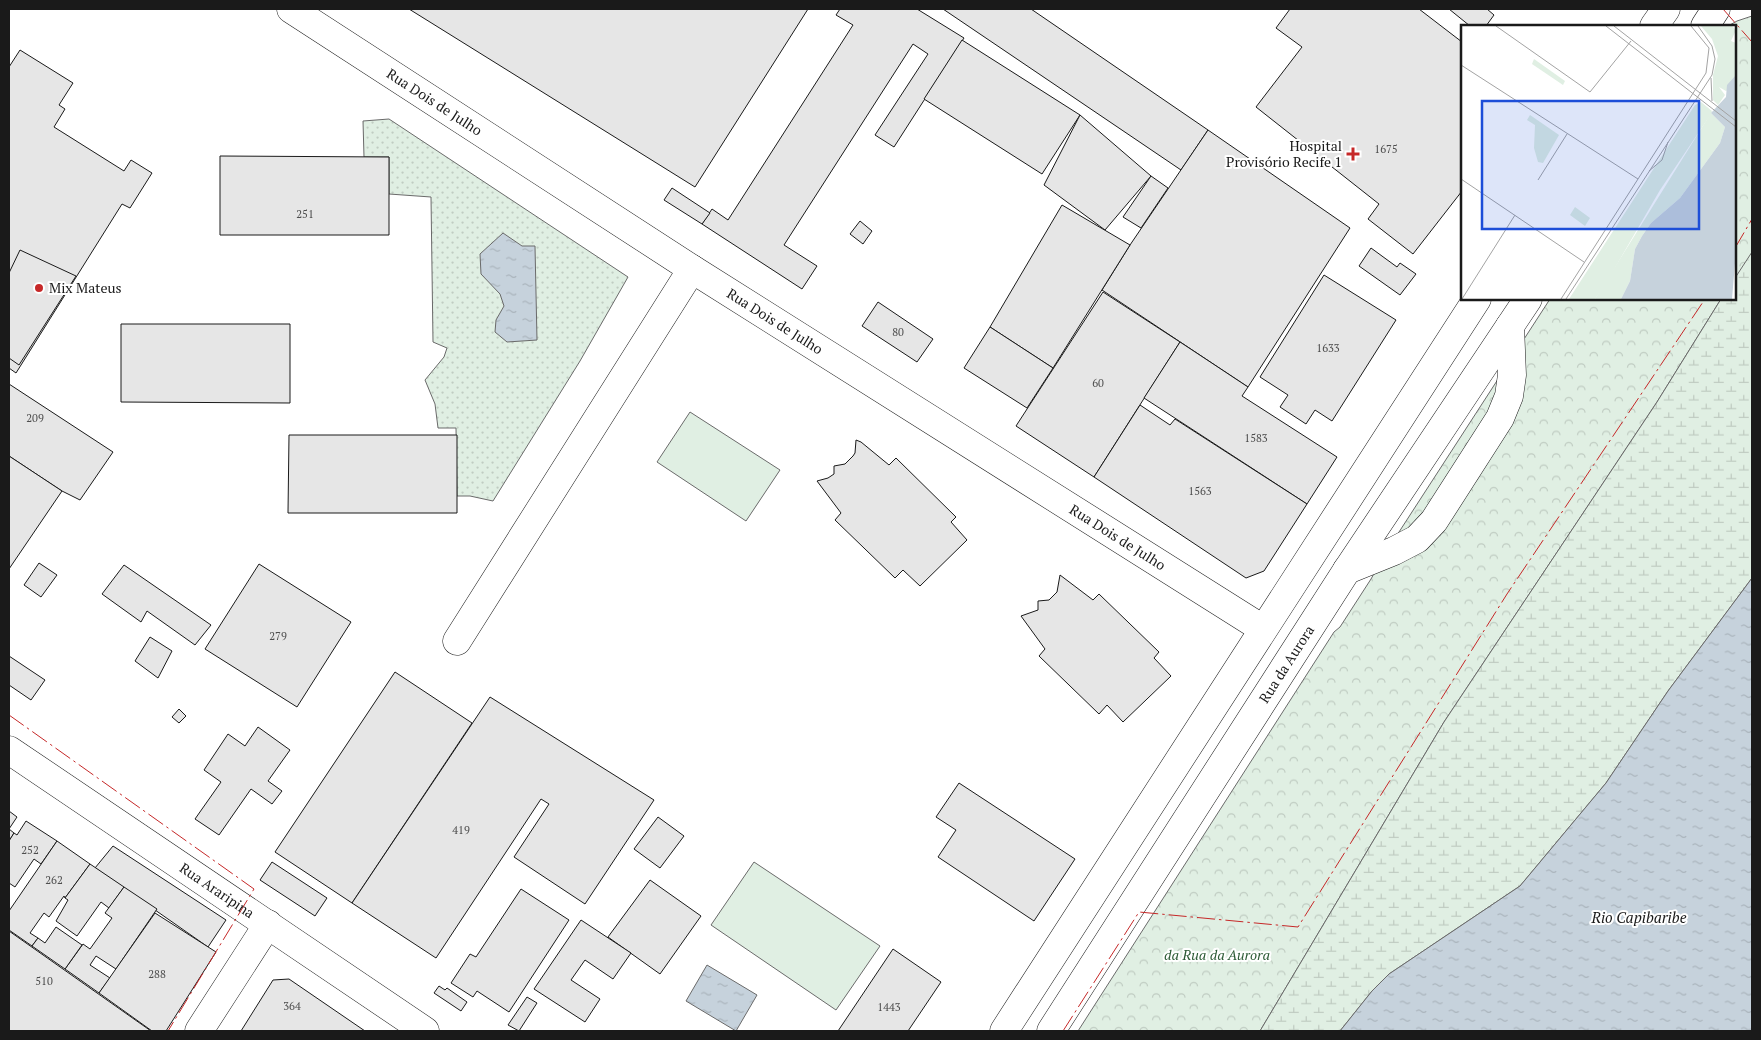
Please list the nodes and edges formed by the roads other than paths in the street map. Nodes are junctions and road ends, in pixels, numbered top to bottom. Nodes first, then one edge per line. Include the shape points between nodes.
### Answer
1 (291, 9) edge
2 (1666, 9) edge
3 (1716, 9) edge
4 (1655, 25) edge
5 (1706, 25) edge
6 (692, 269) junction
7 (1476, 300) edge
8 (1527, 300) edge
9 (1510, 326) junction
10 (1347, 570) junction
11 (1263, 629) junction
12 (457, 641) dead end
13 (9, 750) edge
14 (268, 924) junction
15 (199, 1031) edge
16 (425, 1031) edge
17 (1004, 1031) edge
18 (1051, 1031) edge

1 - 6 street, Rua Dois de Julho
2 - 4 street
3 - 5 street
6 - 11 street, Rua Dois de Julho
6 - 12 street
7 - 11 street
8 - 9 street, Rua da Aurora
9 - 10 street, Rua da Aurora
9 - 10 street via 1512,375 1509,396 1500,418 1439,513 1417,539
10 - 18 street, Rua da Aurora
11 - 17 street
13 - 14 street, Rua Araripina
14 - 15 street
14 - 16 street, Rua Araripina

